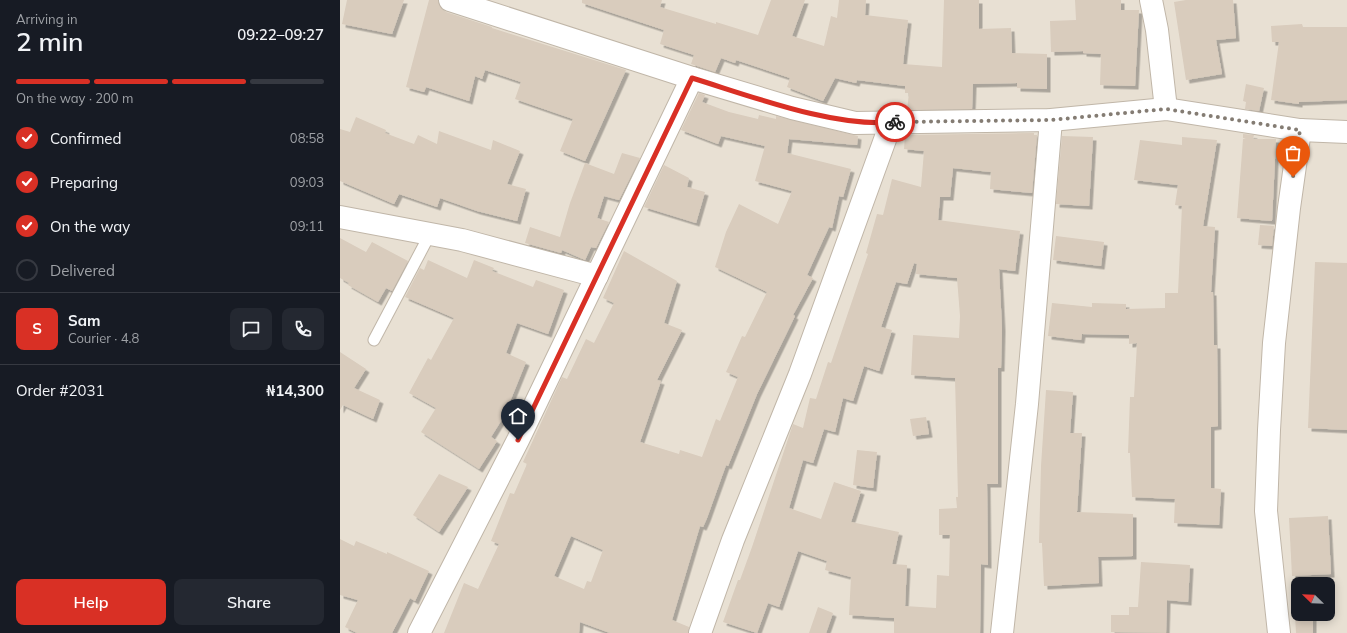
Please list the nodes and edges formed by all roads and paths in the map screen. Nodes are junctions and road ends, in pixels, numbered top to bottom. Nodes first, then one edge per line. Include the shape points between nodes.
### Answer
1 (450, 0) edge
2 (1151, 0) edge
3 (692, 78) junction
4 (1166, 109) junction
5 (1051, 120) junction
6 (891, 123) junction
7 (1300, 130) junction
8 (1347, 132) edge
9 (340, 217) edge
10 (430, 234) junction
11 (597, 276) junction
12 (374, 340) dead end
13 (419, 633) edge
14 (700, 633) edge
15 (1002, 633) edge
16 (1279, 633) edge

1 - 3 street
2 - 4 street
3 - 6 street via 792,108 855,122
3 - 11 street
4 - 5 street
4 - 7 street
5 - 6 street
5 - 15 street via 1027,404
6 - 14 street via 800,374 733,540
7 - 8 street
7 - 16 street via 1274,343 1269,430 1266,511
9 - 10 street
10 - 11 street
10 - 12 lane
11 - 13 street via 518,440

